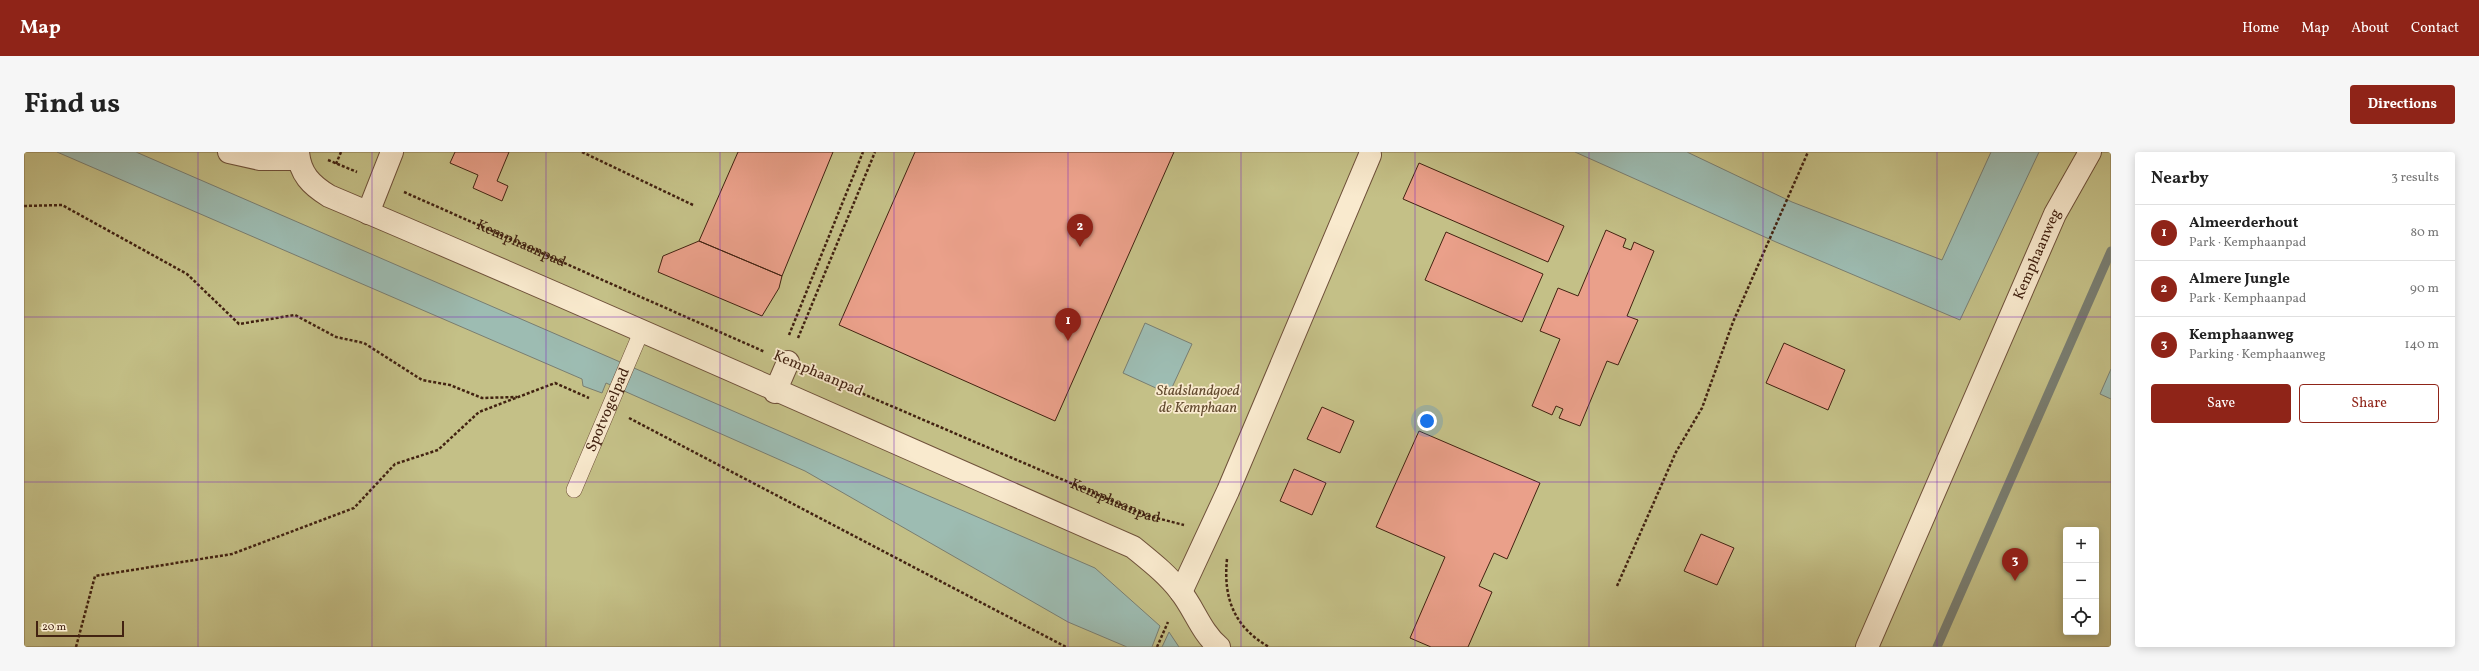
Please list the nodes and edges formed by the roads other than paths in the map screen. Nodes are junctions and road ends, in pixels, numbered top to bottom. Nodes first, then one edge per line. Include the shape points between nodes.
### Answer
1 (229, 152) edge
2 (392, 152) edge
3 (2090, 152) edge
4 (1370, 155) dead end
5 (298, 156) edge
6 (368, 213) junction
7 (642, 330) junction
8 (784, 360) road end
9 (775, 392) junction
10 (574, 490) dead end
11 (1181, 592) junction
12 (1219, 647) edge
13 (1867, 647) edge

1 - 5 street via 260,159
2 - 6 street
3 - 13 street, Kemphaanweg via 2055,214
4 - 11 street via 1210,534
5 - 6 street, Kemphaanpad via 304,176 313,187
6 - 7 street, Kemphaanpad
7 - 9 street, Kemphaanpad
7 - 10 lane, Spotvogelpad
8 - 9 street
9 - 11 street, Kemphaanpad via 1133,547 1159,568
11 - 12 street, Kemphaanpad via 1198,621

